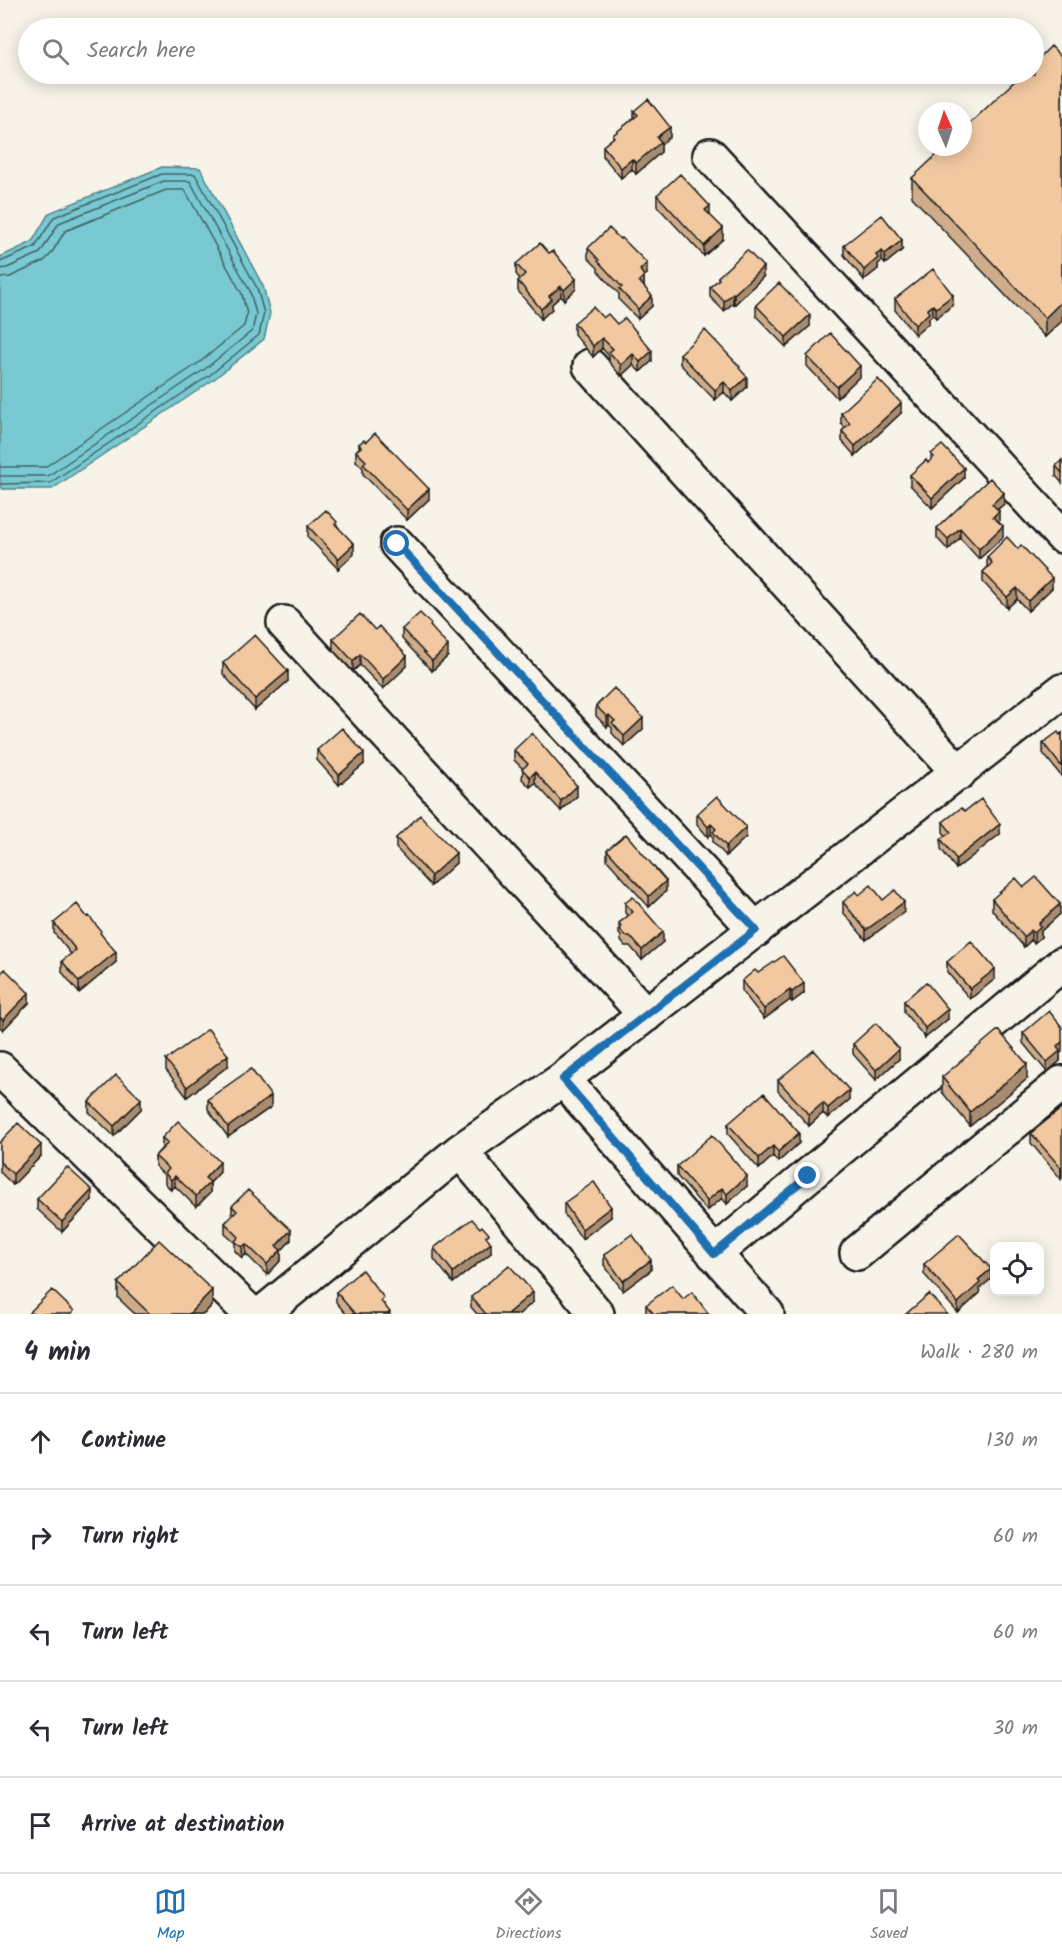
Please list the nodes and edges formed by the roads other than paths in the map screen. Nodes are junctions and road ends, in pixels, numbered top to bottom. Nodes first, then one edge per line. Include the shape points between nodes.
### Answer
1 (710, 155) dead end
2 (590, 366) dead end
3 (1062, 536) edge
4 (397, 544) dead end
5 (284, 623) dead end
6 (1062, 691) edge
7 (959, 773) junction
8 (756, 930) junction
9 (1062, 964) edge
10 (646, 1015) junction
11 (0, 1069) edge
12 (563, 1079) junction
13 (1062, 1083) edge
14 (460, 1151) junction
15 (857, 1253) dead end
16 (714, 1254) junction
17 (269, 1311) edge
18 (597, 1314) edge
19 (767, 1314) edge

1 - 3 street
2 - 7 street
4 - 8 street
5 - 10 street
6 - 7 street
7 - 8 street
8 - 10 street
9 - 16 street
10 - 12 street
11 - 17 street
12 - 14 street
12 - 16 street
13 - 15 street
14 - 17 street
14 - 18 street
16 - 19 street

